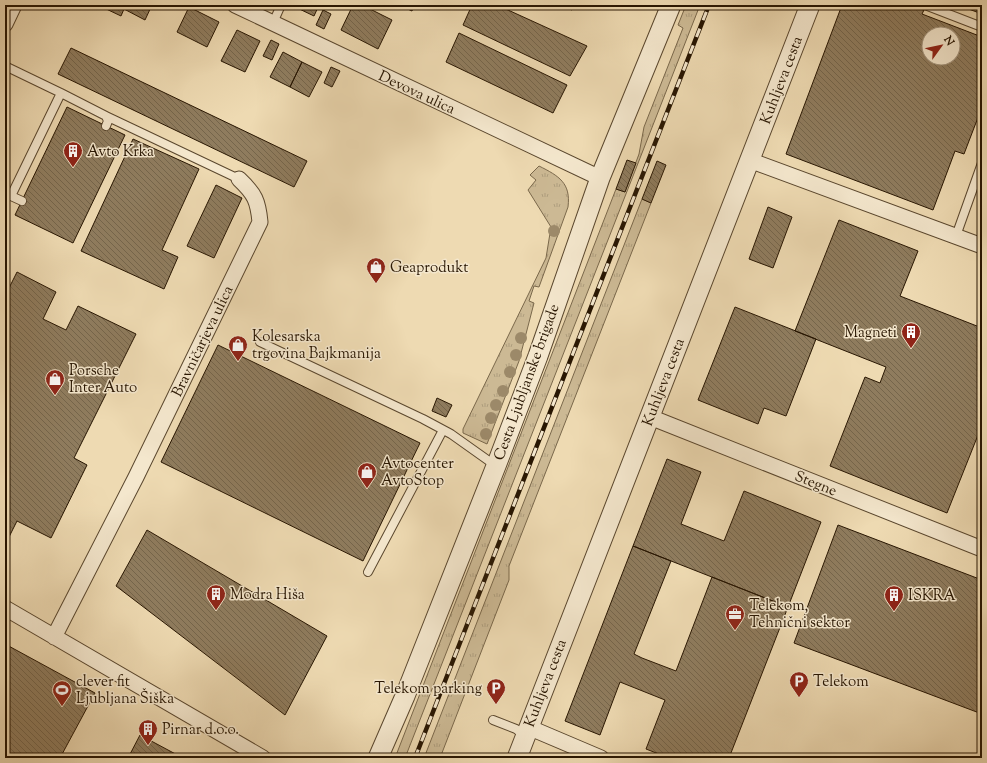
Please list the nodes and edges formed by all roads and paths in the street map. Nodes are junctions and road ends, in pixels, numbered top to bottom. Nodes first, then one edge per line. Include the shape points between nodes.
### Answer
1 (14, 5) edge
2 (235, 5) edge
3 (281, 5) edge
4 (671, 5) edge
5 (810, 5) edge
6 (925, 5) edge
7 (273, 23) junction
8 (5, 24) edge
9 (982, 27) edge
10 (5, 66) edge
11 (61, 93) junction
12 (106, 116) junction
13 (106, 126) dead end
14 (749, 160) junction
15 (982, 163) edge
16 (600, 178) junction
17 (240, 179) joint
18 (8, 195) edge
19 (22, 201) dead end
20 (956, 236) junction
21 (982, 246) edge
22 (260, 342) dead end
23 (650, 417) junction
24 (443, 430) junction
25 (496, 466) junction
26 (982, 549) edge
27 (368, 572) dead end
28 (5, 608) edge
29 (54, 637) junction
30 (493, 720) dead end
31 (527, 731) junction
32 (263, 758) edge
33 (378, 758) edge
34 (517, 758) edge
35 (601, 758) edge

1 - 8 street
2 - 7 street, Devova ulica
3 - 7 lane
4 - 16 street, Cesta Ljubljanske brigade
5 - 14 street, Kuhljeva cesta
6 - 9 lane
7 - 16 street, Devova ulica
10 - 11 lane, Bravničarjeva ulica
11 - 12 lane, Bravničarjeva ulica
11 - 18 lane
12 - 13 lane
12 - 17 lane, Bravničarjeva ulica
14 - 20 street
14 - 23 street, Kuhljeva cesta
15 - 20 lane
16 - 25 street, Cesta Ljubljanske brigade via 538,356
17 - 29 street, Bravničarjeva ulica via 259,203 260,222 136,477
18 - 19 lane
20 - 21 street
22 - 24 lane
23 - 26 street, Stegne
23 - 31 street, Kuhljeva cesta
24 - 25 lane
24 - 27 lane
25 - 33 street, Cesta Ljubljanske brigade
28 - 29 street
29 - 32 street
30 - 31 lane
31 - 34 street, Kuhljeva cesta
31 - 35 street

